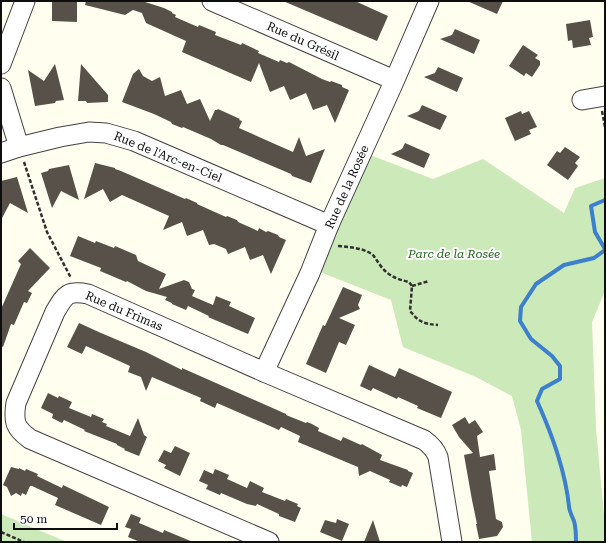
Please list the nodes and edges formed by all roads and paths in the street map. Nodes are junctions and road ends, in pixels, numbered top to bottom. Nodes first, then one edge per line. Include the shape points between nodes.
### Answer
1 (25, 1) edge
2 (212, 1) edge
3 (429, 1) edge
4 (1, 64) edge
5 (394, 80) junction
6 (1, 88) edge
7 (605, 96) edge
8 (582, 100) dead end
9 (19, 147) junction
10 (1, 153) edge
11 (330, 225) junction
12 (322, 243) junction
13 (429, 281) dead end
14 (412, 286) junction
15 (78, 292) junction
16 (438, 325) dead end
17 (264, 372) junction
18 (1, 532) edge
19 (24, 542) edge
20 (270, 542) edge
21 (452, 542) edge

1 - 4 street
2 - 5 street, Rue du Grésil
3 - 5 street, Rue de la Rosée
5 - 11 street, Rue de la Rosée
6 - 9 street
7 - 8 street
9 - 10 street, Rue de l'Arc-en-Ciel
9 - 11 street, Rue de l'Arc-en-Ciel via 89,132 118,135
9 - 15 path via 47,232
11 - 12 street, Rue de la Rosée
12 - 14 path via 360,249 373,255 389,275 409,282
12 - 17 street, Rue de la Rosée
13 - 14 path
14 - 16 path via 410,311 425,324
15 - 17 street, Rue du Frimas via 88,294
15 - 20 street, Rue du Frimas via 69,294 62,300 55,312 19,396 15,423 20,432 30,439
17 - 21 street, Rue du Frimas via 431,444 438,457
18 - 19 path

